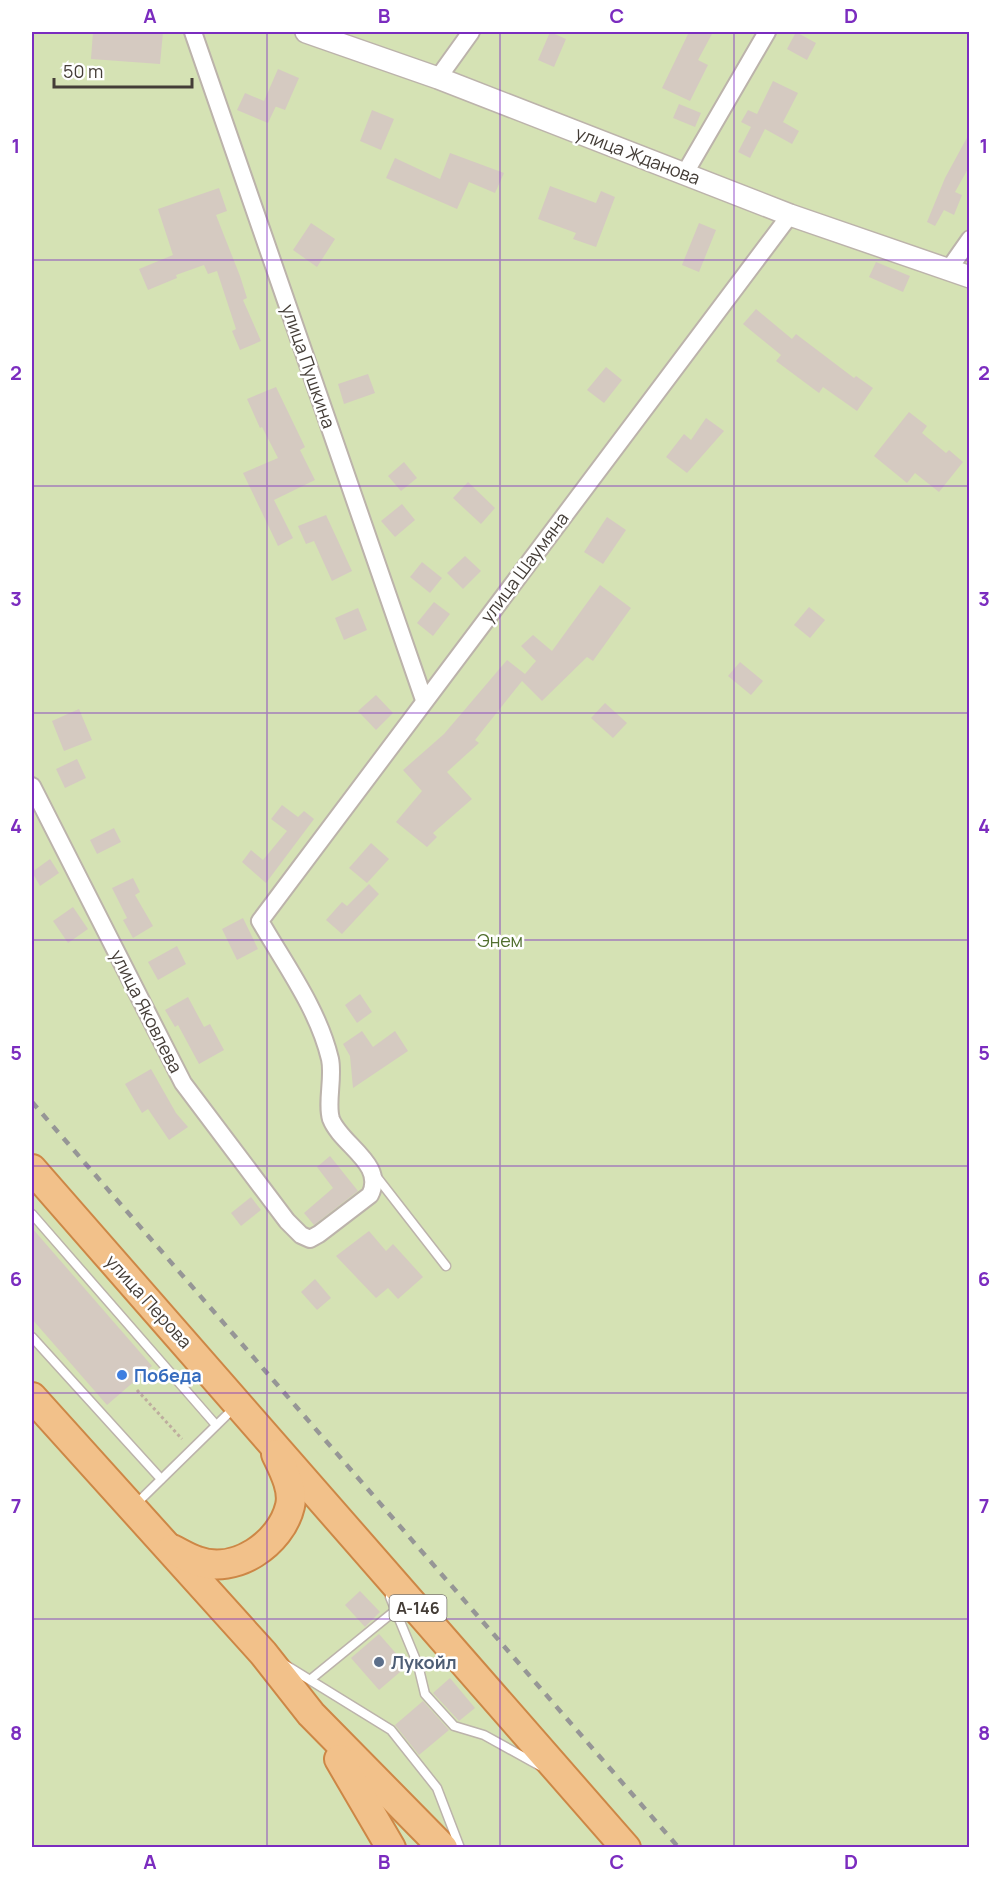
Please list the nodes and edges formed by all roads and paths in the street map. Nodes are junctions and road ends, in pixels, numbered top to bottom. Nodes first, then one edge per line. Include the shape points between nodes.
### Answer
1 (193, 32) edge
2 (306, 32) edge
3 (471, 32) edge
4 (767, 32) edge
5 (438, 78) junction
6 (685, 173) junction
7 (790, 215) junction
8 (969, 239) edge
9 (949, 269) junction
10 (969, 277) edge
11 (424, 700) junction
12 (32, 786) edge
13 (32, 1169) edge
14 (374, 1174) junction
15 (32, 1214) edge
16 (446, 1266) dead end
17 (32, 1337) edge
18 (137, 1390) dead end
19 (32, 1396) edge
20 (239, 1403) junction
21 (216, 1425) junction
22 (266, 1433) junction
23 (191, 1449) junction
24 (161, 1479) junction
25 (131, 1508) junction
26 (355, 1535) junction
27 (162, 1544) junction
28 (397, 1609) junction
29 (263, 1653) junction
30 (311, 1678) junction
31 (311, 1714) junction
32 (569, 1783) junction
33 (391, 1848) edge
34 (443, 1848) edge
35 (460, 1848) edge
36 (626, 1848) edge

1 - 11 street, улица Пушкина
2 - 5 street, улица Жданова
3 - 5 street
4 - 6 street
5 - 6 street, улица Жданова
6 - 7 street, улица Жданова
7 - 9 street, улица Жданова
7 - 11 street, улица Шаумяна
8 - 9 street
9 - 10 street, улица Жданова
11 - 14 street, улица Шаумяна via 260,921 317,1017 330,1062 331,1119
12 - 14 street, улица Яковлева via 183,1083 287,1221 310,1239 370,1195
13 - 20 highway, улица Перова / А-146
14 - 16 lane
15 - 21 lane
17 - 24 lane
18 - 23 path
19 - 25 highway, А-146
20 - 21 lane
20 - 22 highway, улица Перова / А-146
21 - 23 lane
22 - 26 highway, А-146
22 - 27 highway, А-146 via 288,1480 290,1506 276,1535 254,1555 231,1563 199,1562
23 - 24 lane
24 - 25 lane
25 - 27 highway, А-146
26 - 28 lane
26 - 32 highway, А-146
27 - 29 highway, А-146
28 - 30 lane
28 - 32 lane via 425,1694 454,1726 484,1735
29 - 30 lane
29 - 31 highway, А-146
30 - 35 lane via 391,1730 437,1788
31 - 33 highway, А-146
31 - 34 highway
32 - 36 highway, А-146

